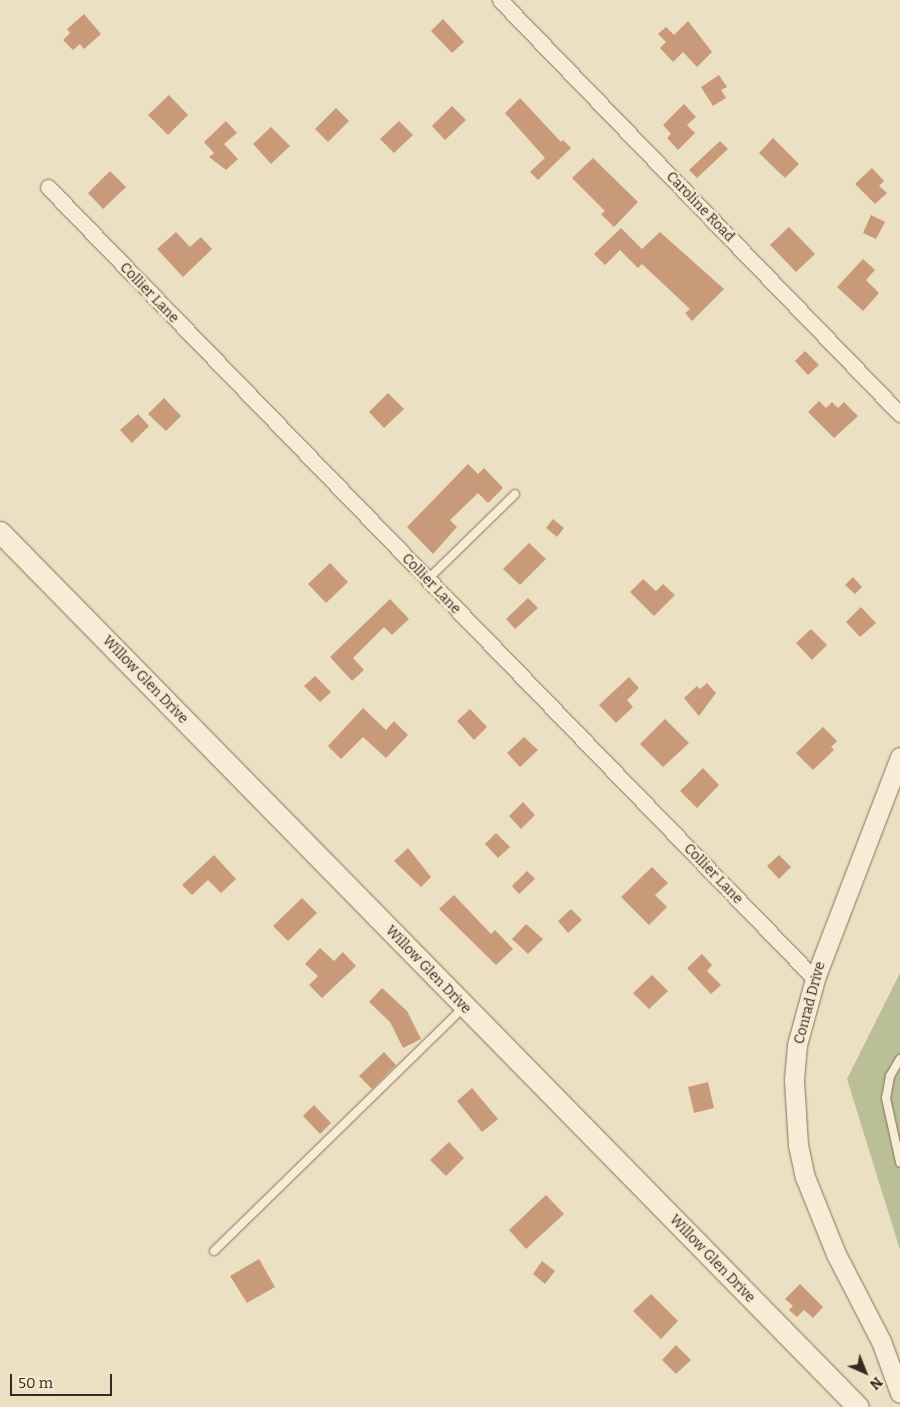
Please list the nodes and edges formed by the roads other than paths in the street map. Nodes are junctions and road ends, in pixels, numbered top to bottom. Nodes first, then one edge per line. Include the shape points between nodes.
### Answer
1 (500, 0) edge
2 (48, 187) dead end
3 (900, 414) edge
4 (515, 494) dead end
5 (0, 532) edge
6 (426, 580) junction
7 (900, 756) edge
8 (815, 978) junction
9 (464, 1007) junction
10 (900, 1059) edge
11 (900, 1162) edge
12 (214, 1251) dead end
13 (900, 1393) edge
14 (858, 1407) edge

1 - 3 street, Caroline Road
2 - 6 street, Collier Lane
4 - 6 lane
5 - 9 main road, Willow Glen Drive
6 - 8 street, Collier Lane
7 - 8 street, Conrad Drive
8 - 13 street, Conrad Drive via 800,1029 794,1072 798,1145 817,1211 881,1341
9 - 12 lane
9 - 14 main road, Willow Glen Drive
10 - 11 lane via 890,1076 886,1098

